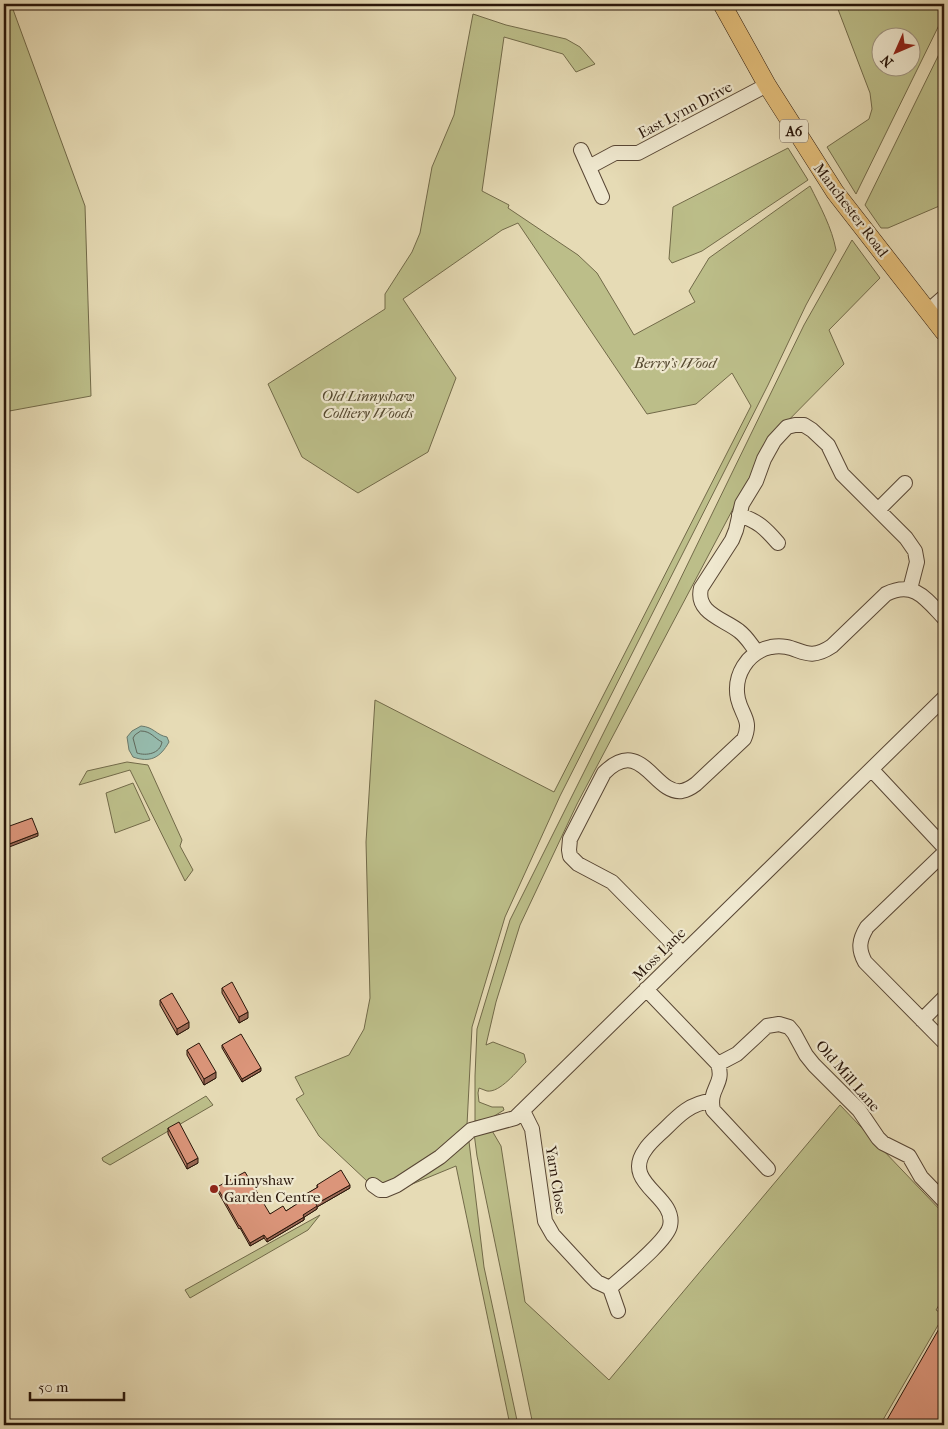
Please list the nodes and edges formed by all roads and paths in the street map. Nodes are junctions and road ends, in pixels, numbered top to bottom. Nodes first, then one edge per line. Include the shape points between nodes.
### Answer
1 (722, 4) edge
2 (767, 86) junction
3 (581, 150) dead end
4 (589, 167) junction
5 (602, 198) dead end
6 (944, 297) edge
7 (928, 311) junction
8 (944, 332) edge
9 (905, 483) dead end
10 (878, 510) junction
11 (739, 515) junction
12 (778, 542) dead end
13 (910, 590) junction
14 (944, 618) edge
15 (757, 652) junction
16 (944, 698) edge
17 (872, 770) junction
18 (944, 847) edge
19 (944, 853) edge
20 (682, 953) junction
21 (646, 989) junction
22 (944, 998) edge
23 (922, 1020) junction
24 (944, 1042) edge
25 (718, 1064) junction
26 (711, 1102) junction
27 (523, 1111) junction
28 (758, 1166) dead end
29 (373, 1185) dead end
30 (944, 1201) edge
31 (610, 1288) junction
32 (618, 1311) dead end

1 - 2 main road, Manchester Road / A6
2 - 4 street, East Lynn Drive via 638,153 615,153
2 - 7 main road, Manchester Road / A6 via 839,196
3 - 4 street
4 - 5 street
6 - 7 street
7 - 8 main road, Manchester Road / A6
9 - 10 street
10 - 11 street via 842,474 828,445 804,425 795,425 787,427 774,441
10 - 13 street via 915,551 917,562
11 - 12 street via 762,525
11 - 15 street via 732,540 701,588 700,600 709,612 745,636
13 - 14 street via 925,598
13 - 15 street via 895,589 886,594 823,653 813,655 786,646
15 - 20 street via 746,662 737,686 747,720 744,739 696,784 682,791 668,788 641,764 627,761 614,765 601,777 570,839 570,856 578,864 612,882
16 - 17 street, Moss Lane
17 - 18 street
17 - 20 street, Moss Lane
19 - 23 street via 868,927 860,945 865,962
20 - 21 street, Moss Lane
21 - 25 street
21 - 27 street, Moss Lane
22 - 23 street
23 - 24 street
25 - 26 street via 720,1077
25 - 30 street, Old Mill Lane via 737,1054 767,1026 789,1027 814,1065 859,1110 878,1138 909,1156 921,1177
26 - 28 street via 717,1117
26 - 31 street via 689,1107 645,1149 639,1171 644,1182 666,1206 672,1218 670,1229
27 - 29 street, Moss Lane via 507,1121 471,1130 440,1157 397,1185 385,1190
27 - 31 street, Yarn Close via 532,1129 545,1221 553,1235 594,1279
31 - 32 street

